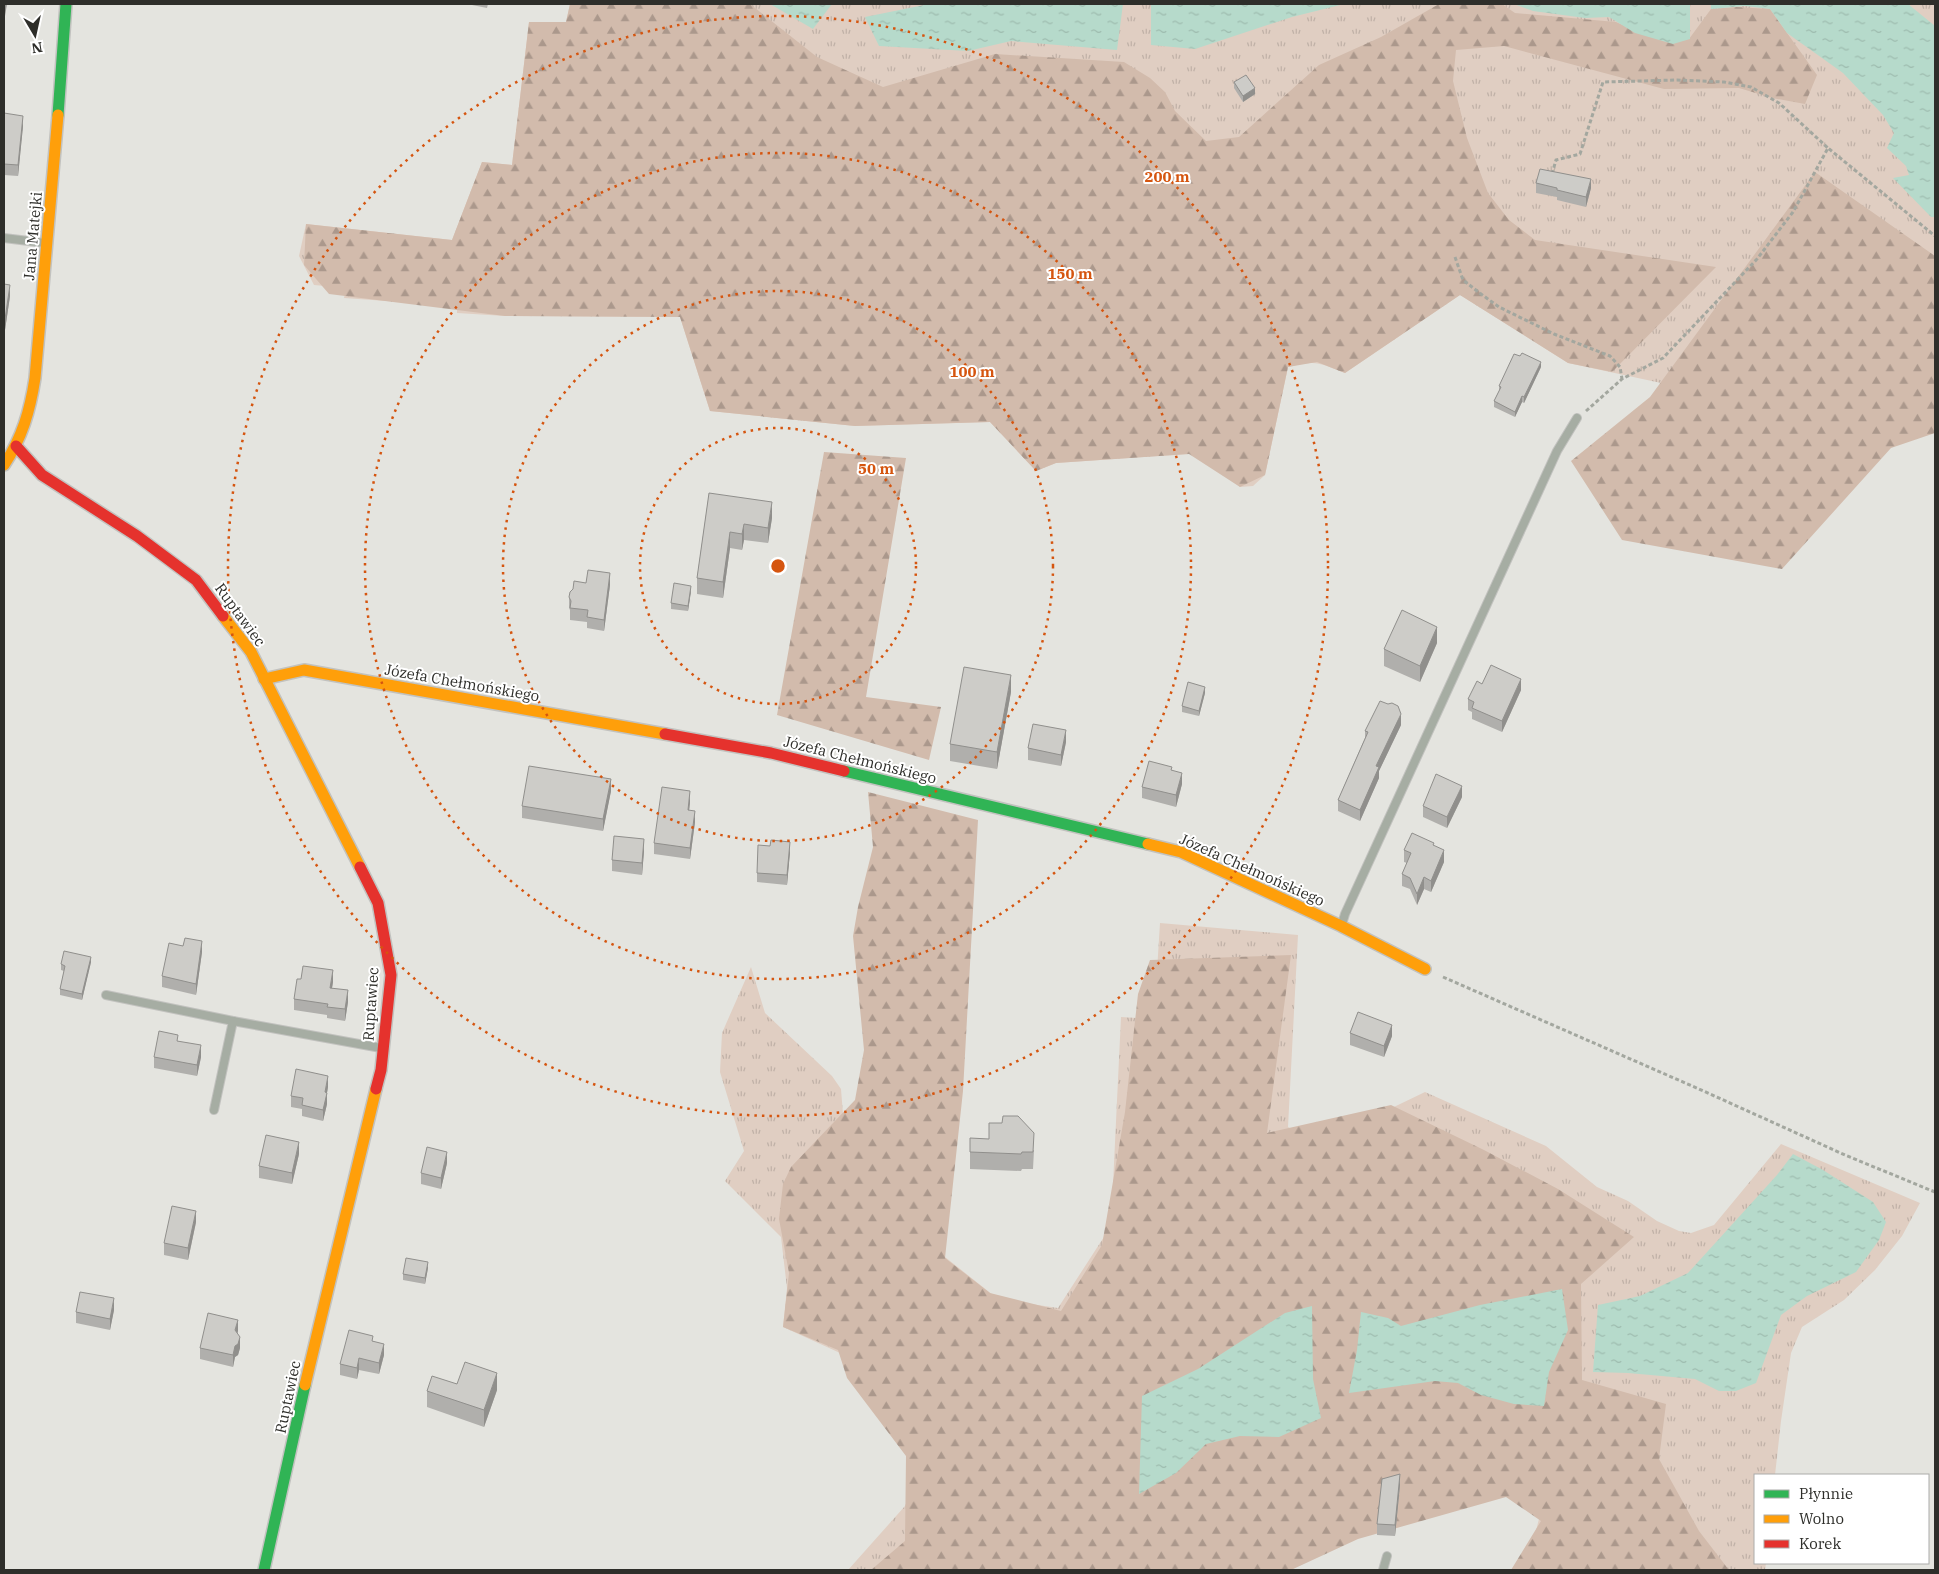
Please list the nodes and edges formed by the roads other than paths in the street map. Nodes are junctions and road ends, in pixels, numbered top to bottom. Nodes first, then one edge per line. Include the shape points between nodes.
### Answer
1 (66, 4) edge
2 (4, 238) edge
3 (47, 243) junction
4 (1577, 418) road end
5 (16, 446) junction
6 (4, 465) edge
7 (264, 679) junction
8 (1341, 926) junction
9 (1424, 968) road end
10 (106, 995) dead end
11 (233, 1021) junction
12 (383, 1048) junction
13 (214, 1110) dead end
14 (1387, 1556) dead end
15 (264, 1570) edge
16 (1383, 1570) edge

1 - 3 street, Jana Matejki
2 - 3 lane
3 - 5 street, Jana Matejki via 34,385
4 - 8 lane via 1553,460
5 - 6 street, Jana Matejki
5 - 7 street, Ruptawiec via 42,474 137,536 196,580 251,652
7 - 8 street, Józefa Chełmońskiego via 304,670 771,753 1181,852
7 - 12 street, Ruptawiec via 378,904 391,975
8 - 9 street, Józefa Chełmońskiego
10 - 11 lane
11 - 12 lane
11 - 13 lane
12 - 15 street, Ruptawiec via 381,1070
14 - 16 lane

